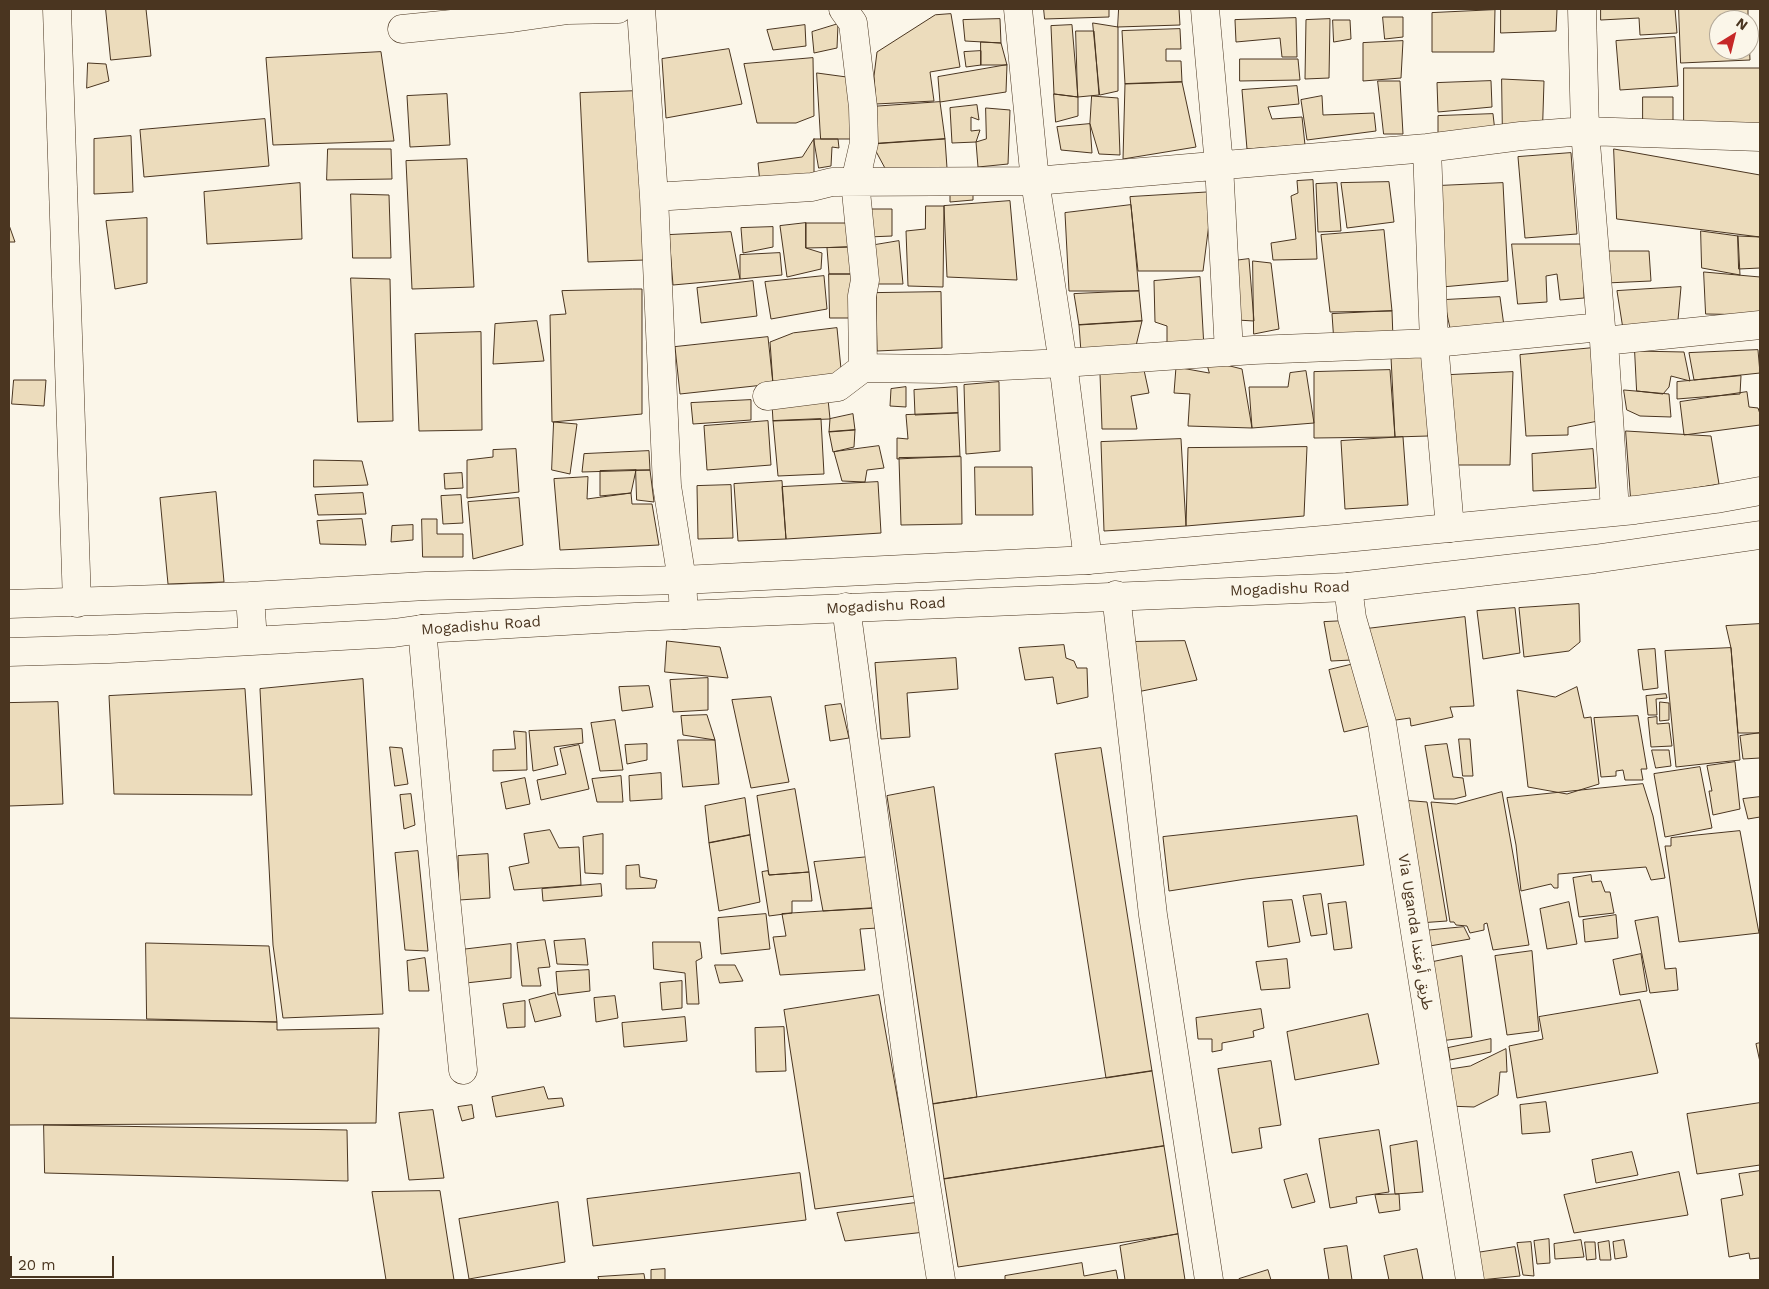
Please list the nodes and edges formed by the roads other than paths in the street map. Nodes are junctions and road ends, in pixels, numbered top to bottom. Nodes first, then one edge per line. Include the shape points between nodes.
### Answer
1 (57, 9) edge
2 (618, 9) edge
3 (641, 9) edge
4 (843, 9) edge
5 (1018, 9) edge
6 (1205, 9) edge
7 (1582, 9) edge
8 (402, 29) dead end
9 (1585, 131) junction
10 (1760, 137) edge
11 (1427, 148) junction
12 (1219, 165) junction
13 (1035, 181) junction
14 (855, 182) junction
15 (654, 197) junction
16 (1760, 325) edge
17 (1602, 334) junction
18 (1434, 343) junction
19 (1229, 352) junction
20 (1062, 363) junction
21 (863, 368) junction
22 (767, 396) dead end
23 (1760, 491) edge
24 (1615, 511) junction
25 (1450, 528) junction
26 (1760, 535) edge
27 (1088, 560) junction
28 (682, 580) junction
29 (1348, 587) junction
30 (250, 596) junction
31 (1116, 596) junction
32 (78, 603) junction
33 (9, 604) edge
34 (846, 607) junction
35 (684, 615) junction
36 (422, 629) junction
37 (253, 641) junction
38 (9, 652) edge
39 (463, 1070) dead end
40 (941, 1280) edge
41 (1209, 1280) edge
42 (1470, 1280) edge

1 - 32 main road
2 - 8 main road via 568,10
3 - 15 main road
4 - 14 main road via 853,23 863,107 864,143
5 - 13 main road
6 - 12 main road
7 - 9 main road
9 - 10 main road
9 - 11 main road
9 - 17 main road
11 - 12 main road
11 - 18 main road
12 - 13 main road
12 - 19 main road
13 - 14 main road
13 - 20 main road
14 - 15 main road via 832,182 812,188
14 - 21 main road via 865,280 862,296
15 - 28 main road via 667,486
16 - 17 main road
17 - 18 main road
17 - 24 main road
18 - 19 main road
18 - 25 main road
19 - 20 main road
20 - 21 main road via 941,369
20 - 27 main road
21 - 22 main road via 838,386
23 - 24 main road via 1707,501
24 - 25 main road
25 - 27 main road
26 - 29 main road, Mogadishu Road via 1594,560
27 - 28 main road
28 - 30 main road via 426,586
28 - 35 main road
29 - 31 main road, Mogadishu Road
29 - 42 main road, Via Uganda طريق أوغندا via 1352,618 1382,723
30 - 32 main road
30 - 37 main road
31 - 34 main road, Mogadishu Road
31 - 41 main road via 1153,915
32 - 33 main road
34 - 35 main road, Mogadishu Road
34 - 40 main road via 905,1050
35 - 36 main road, Mogadishu Road
36 - 37 main road, Mogadishu Road via 394,634
36 - 39 main road
37 - 38 main road, Mogadishu Road

